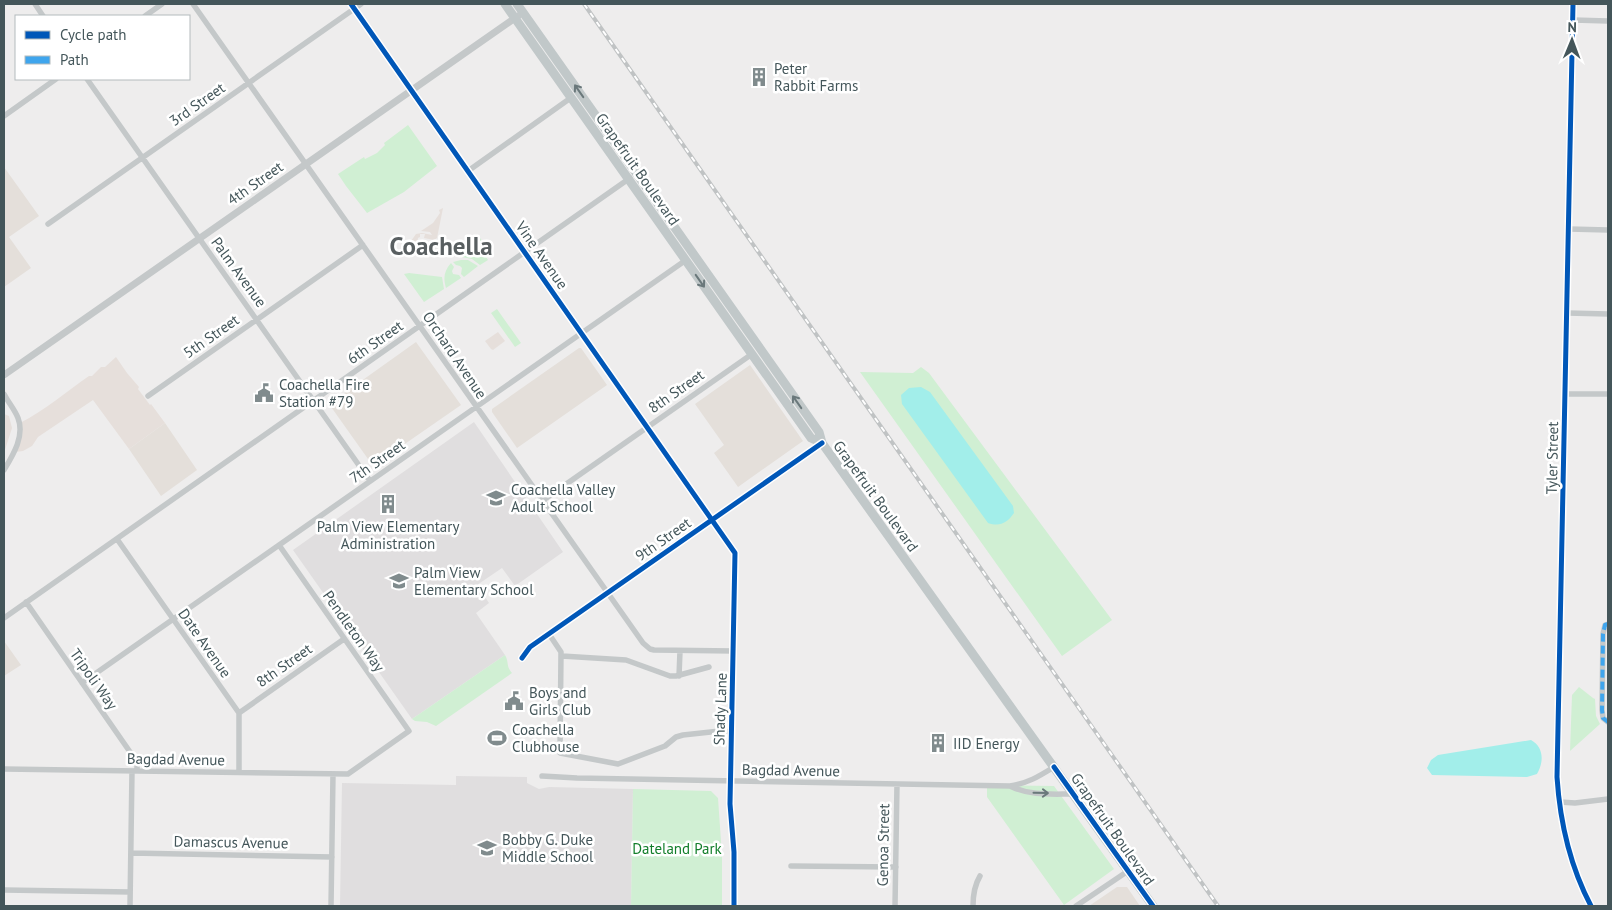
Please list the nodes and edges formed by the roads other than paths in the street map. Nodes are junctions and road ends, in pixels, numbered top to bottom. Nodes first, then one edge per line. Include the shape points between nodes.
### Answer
1 (35, 4) edge
2 (162, 4) edge
3 (193, 4) edge
4 (361, 4) edge
5 (505, 4) edge
6 (517, 4) edge
7 (1573, 4) edge
8 (352, 6) edge
9 (523, 12) junction
10 (42, 15) edge
11 (146, 15) edge
12 (515, 18) junction
13 (1573, 20) junction
14 (1608, 20) edge
15 (55, 80) edge
16 (88, 80) edge
17 (248, 83) junction
18 (411, 90) junction
19 (572, 98) junction
20 (4, 116) edge
21 (142, 158) junction
22 (306, 164) junction
23 (468, 171) junction
24 (637, 173) junction
25 (628, 179) junction
26 (48, 224) dead end
27 (1569, 230) junction
28 (1608, 230) edge
29 (199, 238) junction
30 (363, 245) junction
31 (524, 251) junction
32 (686, 260) junction
33 (1567, 313) junction
34 (1608, 314) edge
35 (257, 319) junction
36 (420, 326) junction
37 (581, 332) junction
38 (752, 354) junction
39 (4, 375) edge
40 (4, 394) edge
41 (1566, 394) junction
42 (1608, 394) edge
43 (148, 396) dead end
44 (314, 400) junction
45 (476, 407) junction
46 (647, 426) junction
47 (822, 443) junction
48 (4, 470) edge
49 (370, 481) junction
50 (542, 501) junction
51 (713, 520) junction
52 (117, 539) junction
53 (279, 545) junction
54 (607, 593) junction
55 (26, 602) junction
56 (4, 618) edge
57 (173, 619) junction
58 (1608, 624) edge
59 (548, 634) junction
60 (344, 638) junction
61 (680, 650) junction
62 (734, 651) junction
63 (562, 656) junction
64 (522, 658) dead end
65 (709, 667) dead end
66 (679, 676) junction
67 (82, 683) junction
68 (238, 713) junction
69 (1608, 722) edge
70 (732, 732) junction
71 (1054, 767) junction
72 (4, 769) edge
73 (135, 771) junction
74 (239, 772) junction
75 (333, 774) junction
76 (348, 774) joint
77 (542, 776) dead end
78 (731, 781) junction
79 (897, 784) junction
80 (1010, 786) junction
81 (1073, 794) junction
82 (1608, 799) edge
83 (1560, 802) junction
84 (131, 853) junction
85 (332, 857) junction
86 (791, 866) dead end
87 (896, 867) junction
88 (1128, 870) junction
89 (980, 876) dead end
90 (4, 890) edge
91 (130, 892) junction
92 (130, 906) edge
93 (331, 906) edge
94 (734, 906) edge
95 (895, 906) edge
96 (973, 906) edge
97 (1076, 906) edge
98 (1153, 906) edge
99 (1591, 906) edge

1 - 10 street
2 - 11 street
3 - 17 street, Orchard Avenue
4 - 8 street, 3rd Street
5 - 12 main road, Grapefruit Boulevard
6 - 9 main road, Grapefruit Boulevard
7 - 13 street, Tyler Street
8 - 17 street, 3rd Street
8 - 18 street, Vine Avenue
9 - 12 street, 4th Street
24 -> 9 main road, Grapefruit Boulevard
12 - 18 street, 4th Street
12 - 19 main road, Grapefruit Boulevard
13 - 14 street
13 - 27 street, Tyler Street
15 - 20 street
16 - 21 street, Palm Avenue
17 - 21 street, 3rd Street
17 - 22 street, Orchard Avenue
18 - 22 street, 4th Street
18 - 23 street, Vine Avenue
19 - 23 street
19 - 25 main road, Grapefruit Boulevard
21 - 26 street, 3rd Street
21 - 29 street, Palm Avenue
22 - 29 street, 4th Street
22 - 30 street, Orchard Avenue
23 - 31 street, Vine Avenue
24 - 25 street, 6th Street
47 -> 24 main road, Grapefruit Boulevard via 819,432
25 - 31 street, 6th Street
25 - 32 main road, Grapefruit Boulevard
27 - 28 street
27 - 33 street, Tyler Street
29 - 35 street, Palm Avenue
29 - 39 street, 4th Street
30 - 35 street, 5th Street
30 - 36 street, Orchard Avenue
31 - 36 street, 6th Street
31 - 37 street, Vine Avenue
32 - 37 street, 7th Street
32 -> 38 main road, Grapefruit Boulevard
33 - 34 street
33 - 41 street, Tyler Street
35 - 43 street, 5th Street
35 - 44 street, Palm Avenue
36 - 44 street, 6th Street
36 - 45 street, Orchard Avenue
37 - 45 street, 7th Street
37 - 46 street, Vine Avenue
38 - 46 street, 8th Street
38 - 47 main road, Grapefruit Boulevard via 811,438
40 - 48 street via 20,426 15,452
41 - 42 street
41 - 83 street, Tyler Street via 1557,768
44 - 49 street, Palm Avenue
44 - 52 street, 6th Street
45 - 49 street, 7th Street
45 - 50 street, Orchard Avenue
46 - 50 street, 8th Street
46 - 51 street, Vine Avenue
47 - 51 street, 9th Street
47 - 71 main road, Grapefruit Boulevard
49 - 53 street, 7th Street
50 - 54 street, Orchard Avenue
51 - 54 street, 9th Street
51 - 62 street, Shady Lane via 736,556
52 - 55 street, 6th Street
52 - 57 street, Date Avenue
53 - 57 street, 7th Street
53 - 60 street, Pendleton Way
54 - 59 street, 9th Street
54 - 61 street, Orchard Avenue via 646,646 654,650
55 - 56 street, 6th Street
55 - 67 street, Tripoli Way
57 - 67 street, 7th Street
57 - 68 street, Date Avenue
58 - 69 street via 1603,634 1602,710 1603,718
59 - 63 street
59 - 64 street, 9th Street via 530,647
60 - 68 street, 8th Street
60 - 76 street, Pendleton Way via 410,731
61 - 62 street, Orchard Avenue
61 - 66 street
62 - 70 street, Shady Lane
63 - 66 street via 616,658
63 - 70 street via 560,753 618,764 683,736
65 - 66 street
67 - 73 street, Tripoli Way via 136,762
68 - 74 street
70 - 78 street, Shady Lane
71 - 80 street, Bagdad Avenue via 1035,779
71 - 81 main road, Grapefruit Boulevard
72 - 73 street, Bagdad Avenue
73 - 74 street, Bagdad Avenue
73 - 84 street, Tripoli Way
74 - 75 street, Bagdad Avenue
75 - 76 street, Bagdad Avenue
75 - 85 street
77 - 78 street, Bagdad Avenue
78 - 79 street, Bagdad Avenue
78 - 94 street, Shady Lane
79 - 80 street, Bagdad Avenue
79 - 87 street, Genoa Street
80 -> 81 street, Bagdad Avenue via 1032,793
81 - 88 main road, Grapefruit Boulevard
82 - 83 street
83 - 99 street, Tyler Street via 1568,850
84 - 85 street, Damascus Avenue
84 - 91 street, Tripoli Way
85 - 93 street
86 - 87 street
87 - 95 street, Genoa Street
88 - 97 street
88 - 98 main road, Grapefruit Boulevard
89 - 96 street via 975,885
90 - 91 street
91 - 92 street, Tripoli Way

